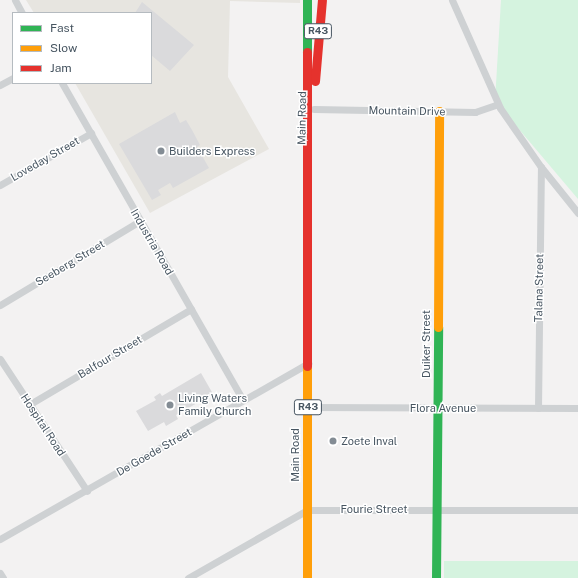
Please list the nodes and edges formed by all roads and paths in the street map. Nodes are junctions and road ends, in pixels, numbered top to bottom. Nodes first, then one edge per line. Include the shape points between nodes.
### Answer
1 (14, 0) edge
2 (307, 0) edge
3 (322, 0) edge
4 (452, 0) edge
5 (21, 12) edge
6 (12, 79) edge
7 (63, 84) edge
8 (0, 85) edge
9 (498, 104) junction
10 (314, 109) junction
11 (439, 111) junction
12 (91, 134) junction
13 (541, 167) junction
14 (0, 185) edge
15 (578, 213) edge
16 (140, 221) junction
17 (309, 237) junction
18 (0, 305) edge
19 (191, 309) junction
20 (0, 359) edge
21 (308, 363) junction
22 (243, 400) junction
23 (30, 404) junction
24 (308, 407) junction
25 (437, 408) junction
26 (538, 408) junction
27 (578, 408) edge
28 (87, 491) junction
29 (437, 509) junction
30 (307, 510) junction
31 (578, 510) edge
32 (0, 540) edge
33 (0, 573) edge
34 (3, 578) edge
35 (188, 578) edge
36 (307, 578) edge
37 (436, 578) edge

1 - 5 street
2 - 17 main road, Main Road / R43 via 306,209
3 - 10 main road, Main Road / R43 via 316,54
4 - 9 street
6 - 8 street
7 - 12 street, Industria Road
9 - 11 street, Mountain Drive via 482,111
9 - 13 street
10 - 11 street, Mountain Drive
10 - 17 main road, Main Road / R43
11 - 25 main road, Duiker Street
12 - 14 street, Loveday Street
12 - 16 street, Industria Road
13 - 15 street
13 - 26 street, Talana Street
16 - 18 street, Seeberg Street
16 - 19 street, Industria Road
17 - 21 main road, Main Road / R43
19 - 22 street, Industria Road
19 - 23 street, Balfour Street
20 - 23 street, Hospital Road
21 - 22 street, De Goede Street
21 - 24 main road, Main Road / R43
22 - 28 street, De Goede Street
23 - 28 street, Hospital Road
24 - 25 street, Flora Avenue
24 - 30 main road, Main Road / R43
25 - 26 street, Flora Avenue
25 - 29 main road, Duiker Street
26 - 27 street, Flora Avenue
28 - 32 street, De Goede Street
29 - 30 street, Fourie Street
29 - 31 street, Fourie Street
29 - 37 main road, Duiker Street
30 - 35 street, Fourie Street
30 - 36 main road, Main Road / R43
33 - 34 street

